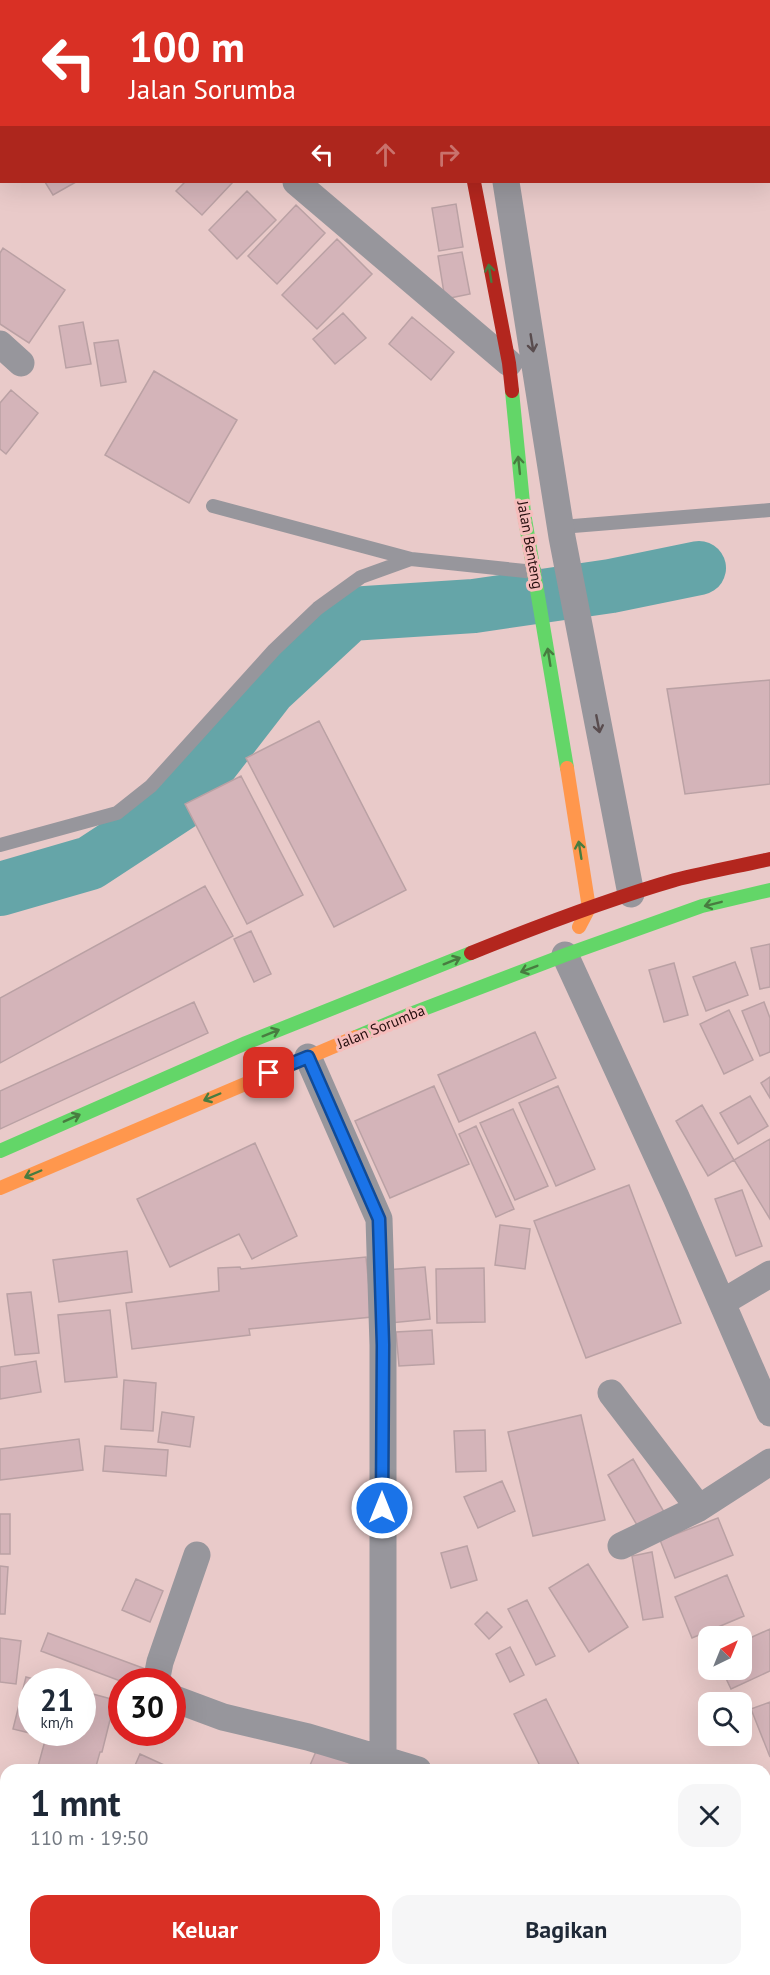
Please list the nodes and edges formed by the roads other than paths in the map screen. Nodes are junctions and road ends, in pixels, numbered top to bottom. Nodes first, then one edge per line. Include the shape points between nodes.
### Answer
1 (297, 183) edge
2 (474, 183) edge
3 (506, 183) edge
4 (0, 344) edge
5 (21, 363) dead end
6 (509, 363) junction
7 (213, 506) dead end
8 (770, 510) edge
9 (561, 527) junction
10 (411, 559) junction
11 (536, 579) junction
12 (0, 845) edge
13 (770, 859) edge
14 (770, 890) edge
15 (624, 902) junction
16 (589, 908) junction
17 (599, 937) junction
18 (565, 955) junction
19 (580, 985) junction
20 (308, 1057) junction
21 (0, 1151) edge
22 (0, 1188) edge
23 (770, 1274) edge
24 (723, 1302) junction
25 (611, 1393) dead end
26 (770, 1413) edge
27 (770, 1462) edge
28 (699, 1508) junction
29 (621, 1546) dead end
30 (197, 1555) dead end
31 (159, 1668) edge
32 (186, 1703) edge
33 (382, 1759) junction
34 (398, 1764) edge

1 - 6 street
6 -> 2 street, Jalan Benteng
3 -> 9 street
4 - 5 street
11 -> 6 street, Jalan Benteng via 524,513
7 - 10 lane
8 - 9 lane
9 -> 15 street
10 - 11 lane
10 - 12 lane via 361,577 318,608 274,650 151,786 117,813
16 -> 11 street, Jalan Benteng
13 - 15 street via 678,880
14 -> 17 street, Jalan Sorumba
15 - 16 street
16 - 18 street
21 -> 16 street via 246,1043
17 - 18 street, Jalan Sorumba
17 - 19 street
18 - 19 street
18 -> 20 street, Jalan Sorumba
19 - 24 street
20 -> 22 street, Jalan Sorumba
20 - 33 street via 379,1219 383,1345
23 - 24 street
24 - 26 street
25 - 28 street
27 - 28 street
28 - 29 street
30 - 31 street
32 - 33 street via 223,1717
33 - 34 street

